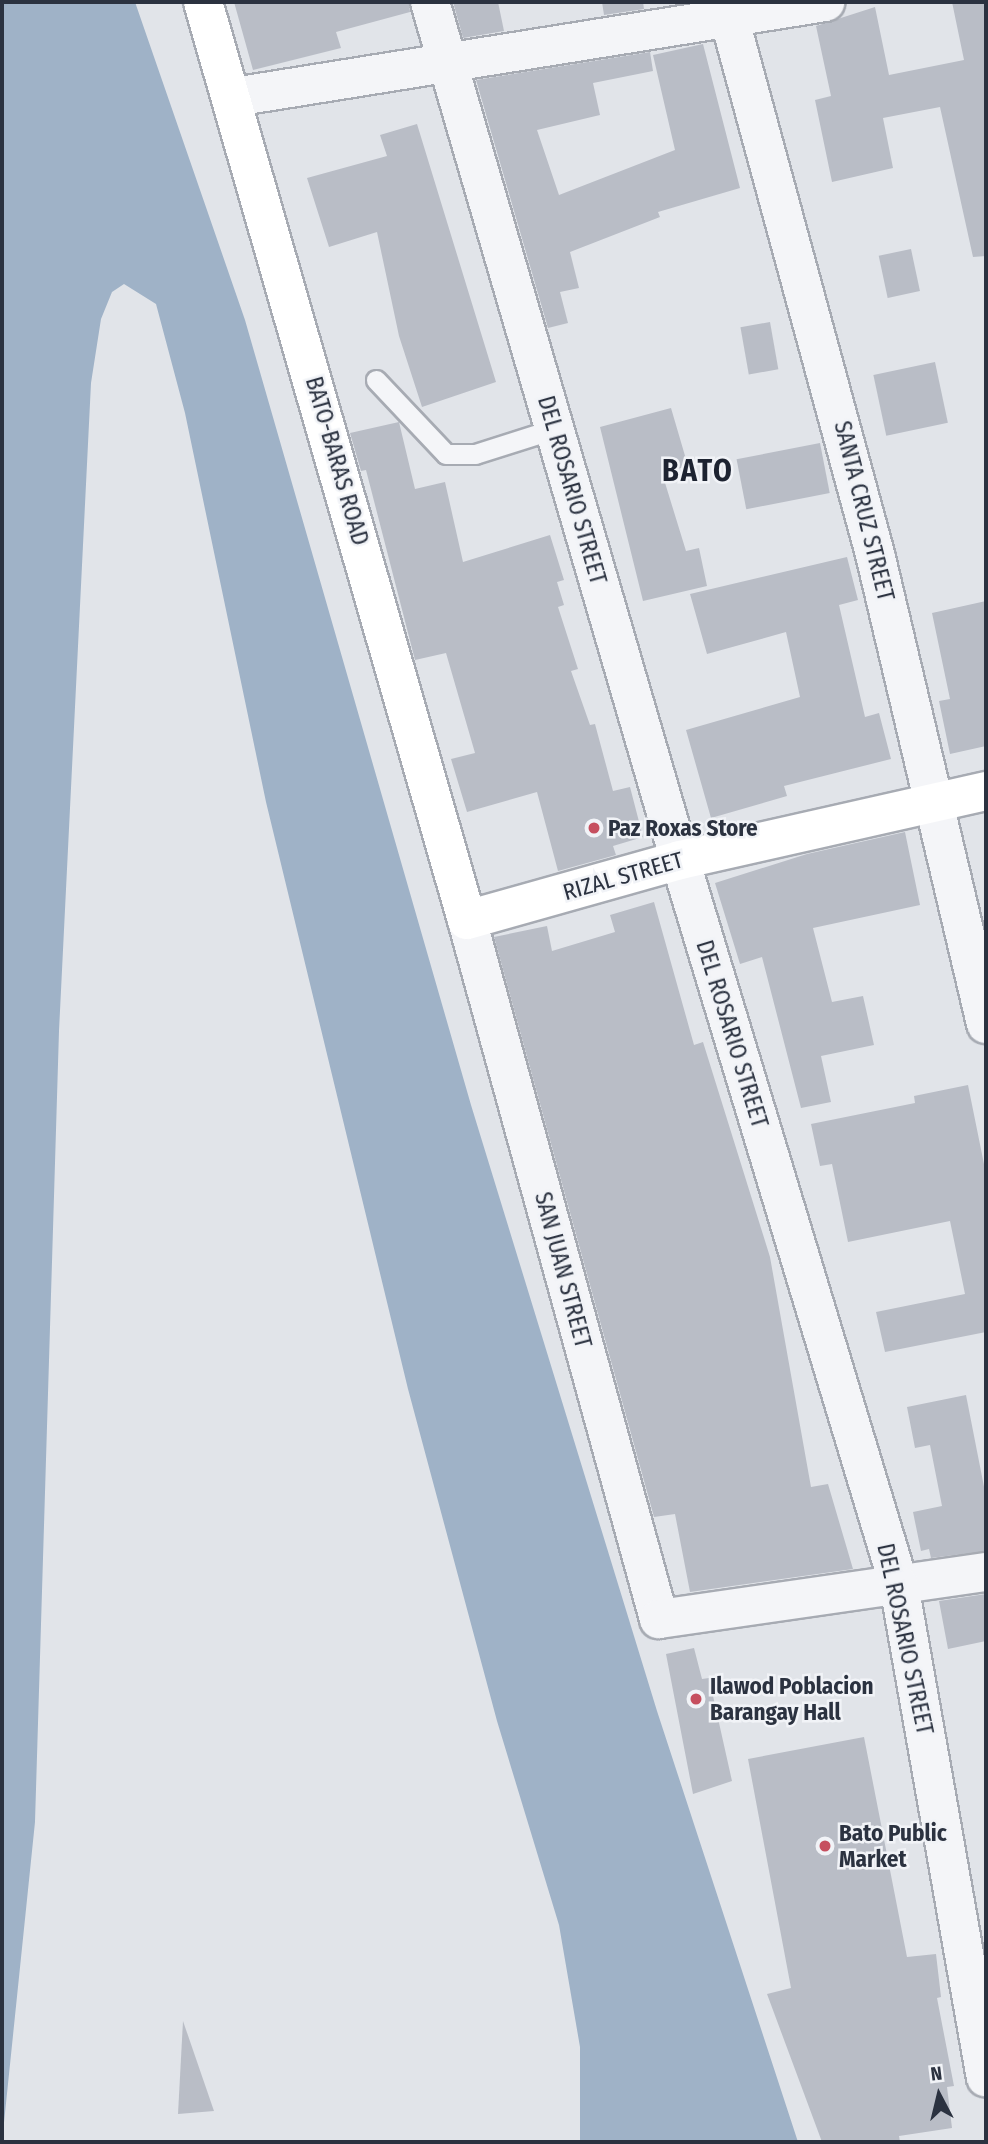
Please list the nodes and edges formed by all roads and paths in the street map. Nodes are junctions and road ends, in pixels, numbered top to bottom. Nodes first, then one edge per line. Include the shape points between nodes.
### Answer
1 (203, 2) edge
2 (430, 2) edge
3 (825, 2) edge
4 (728, 10) edge
5 (448, 66) junction
6 (234, 97) junction
7 (376, 380) dead end
8 (554, 429) junction
9 (986, 791) edge
10 (934, 801) junction
11 (680, 860) junction
12 (467, 920) junction
13 (986, 1024) edge
14 (986, 1572) edge
15 (899, 1586) junction
16 (986, 2077) edge

1 - 6 main road, BATO-BARAS ROAD
2 - 5 street, DEL ROSARIO STREET
3 - 4 street
4 - 5 street
4 - 10 street, SANTA CRUZ STREET via 794,241
5 - 6 street
5 - 8 street, DEL ROSARIO STREET
6 - 12 main road, BATO-BARAS ROAD
7 - 8 lane via 446,454 475,454
8 - 11 street, DEL ROSARIO STREET
9 - 10 main road, RIZAL STREET
10 - 11 main road, RIZAL STREET
10 - 13 street, SANTA CRUZ STREET
11 - 12 main road, RIZAL STREET
11 - 15 street, DEL ROSARIO STREET
12 - 15 street, SAN JUAN STREET via 659,1619
14 - 15 street
15 - 16 street, DEL ROSARIO STREET

